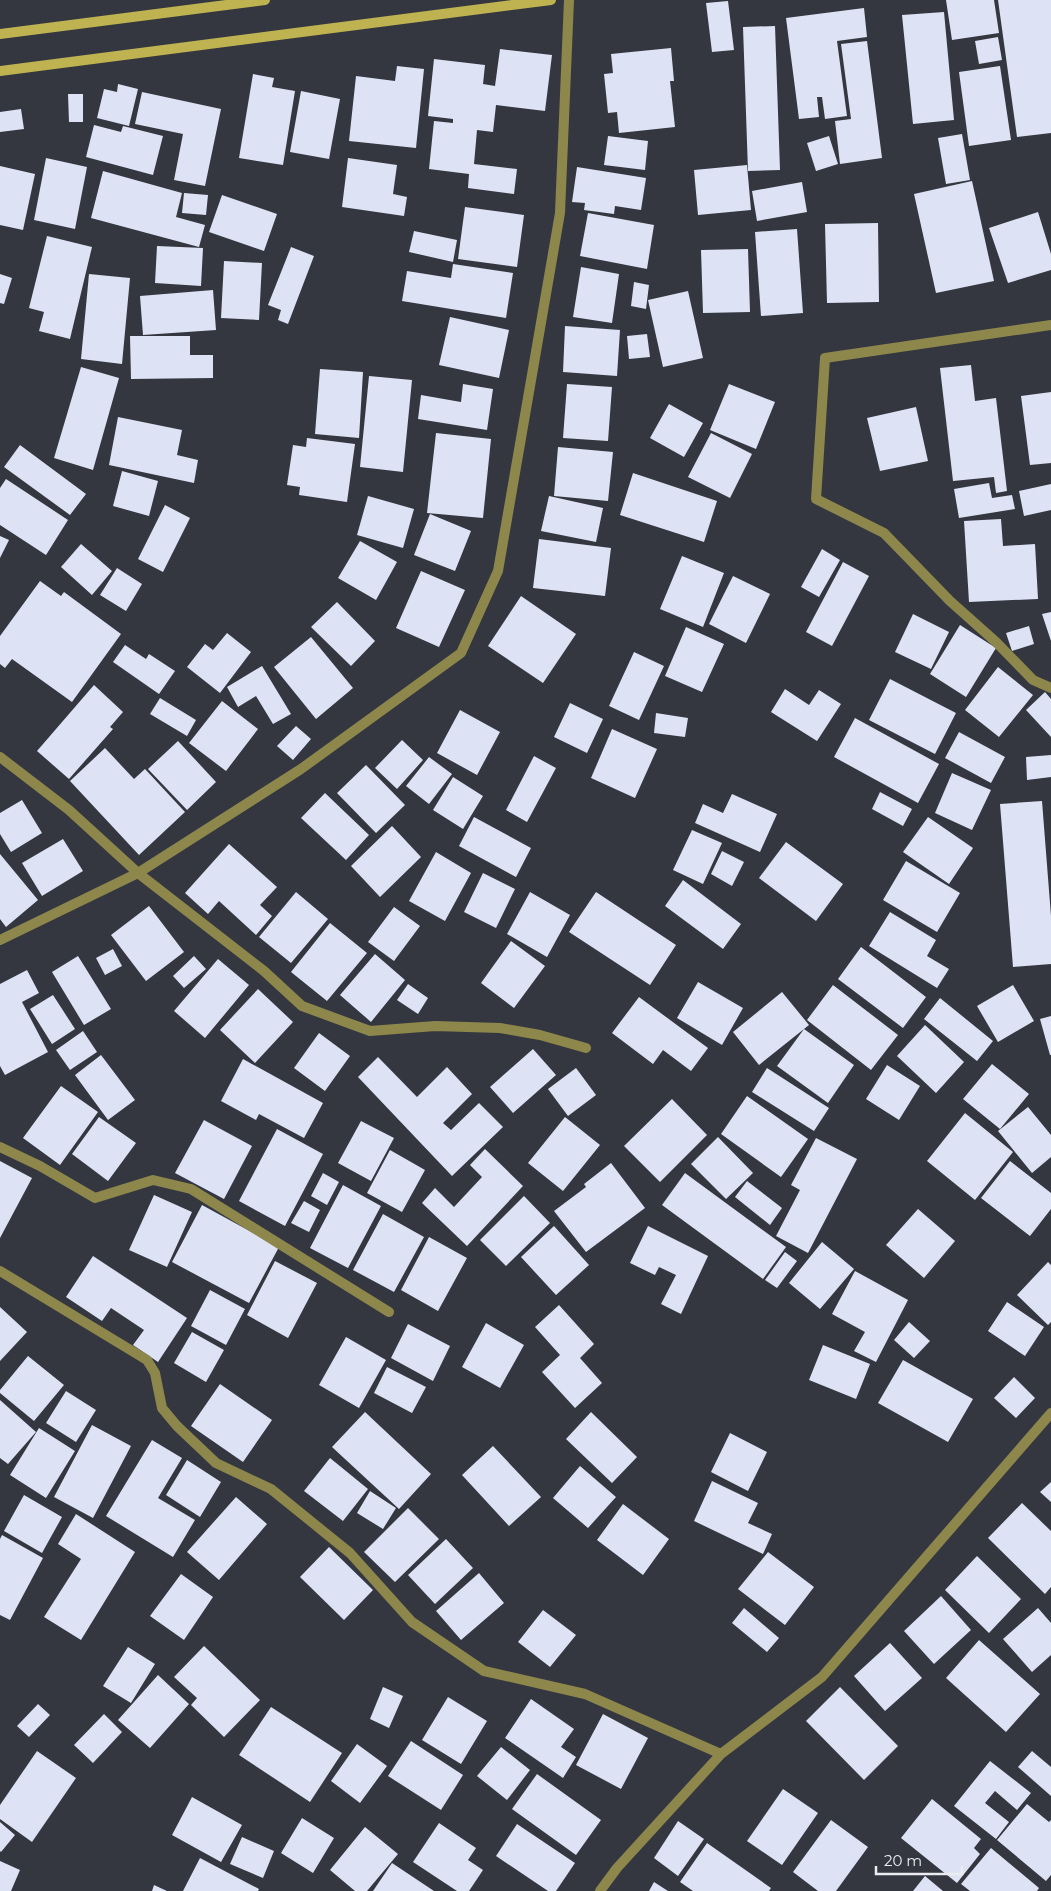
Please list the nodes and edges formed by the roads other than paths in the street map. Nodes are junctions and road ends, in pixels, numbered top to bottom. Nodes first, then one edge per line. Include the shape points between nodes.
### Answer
1 (265, 0) edge
2 (551, 0) edge
3 (569, 0) edge
4 (0, 34) edge
5 (0, 71) edge
6 (1051, 325) edge
7 (1051, 688) edge
8 (0, 757) edge
9 (138, 873) junction
10 (0, 940) edge
11 (586, 1048) dead end
12 (0, 1147) edge
13 (0, 1271) edge
14 (389, 1312) dead end
15 (1051, 1413) edge
16 (721, 1754) junction
17 (600, 1891) edge

1 - 4 main road
2 - 5 main road
3 - 9 street via 560,213 498,571 461,653 302,769
6 - 7 street via 825,358 816,499 884,533 1034,680
8 - 9 street via 69,810
9 - 10 street
9 - 11 street via 264,971 302,1006 370,1031 436,1026 500,1028
12 - 14 street via 95,1198 152,1180 190,1189
13 - 16 street via 147,1360 155,1373 162,1408 216,1463 271,1489 350,1553 412,1622 484,1671 585,1694
15 - 16 street via 822,1677
16 - 17 street

